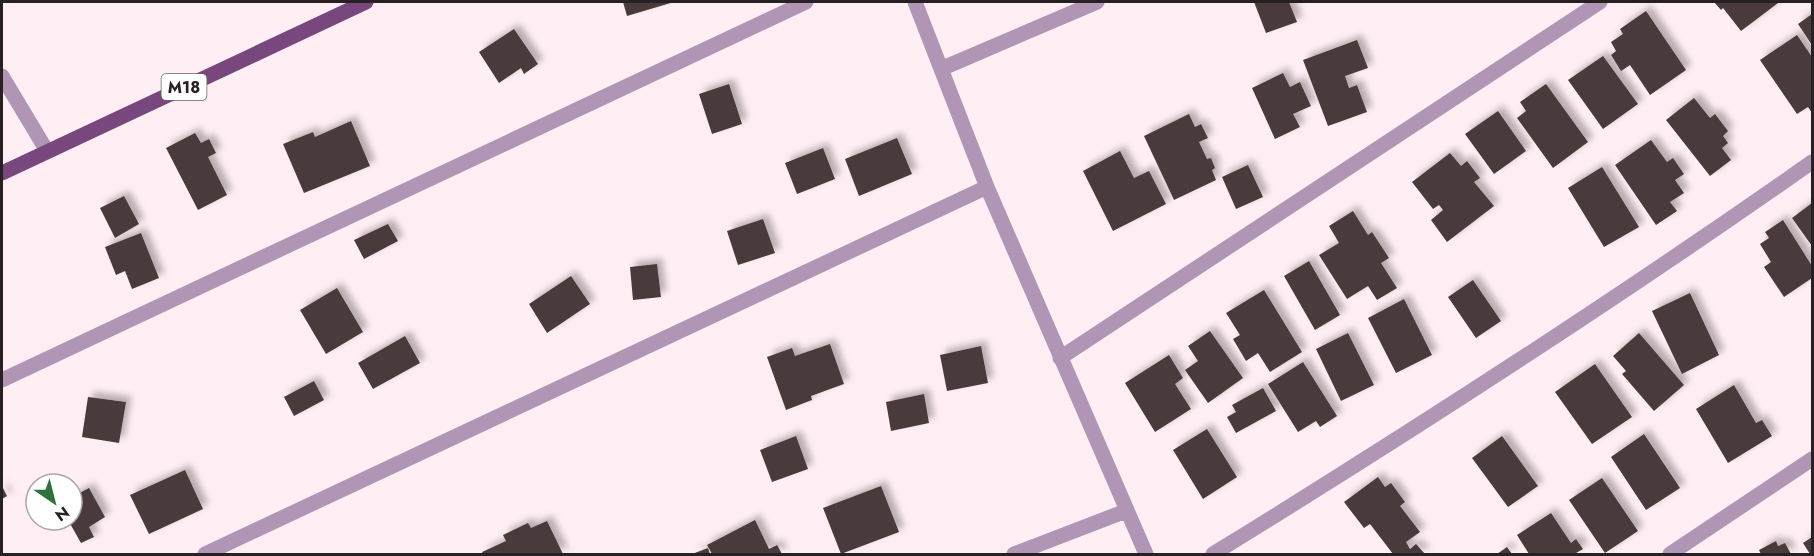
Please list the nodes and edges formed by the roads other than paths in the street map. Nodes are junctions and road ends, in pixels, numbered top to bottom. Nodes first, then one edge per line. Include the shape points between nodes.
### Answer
1 (366, 2) edge
2 (806, 2) edge
3 (915, 2) edge
4 (1097, 2) edge
5 (1600, 2) edge
6 (943, 68) junction
7 (2, 76) edge
8 (47, 151) junction
9 (1812, 162) edge
10 (2, 173) edge
11 (987, 187) junction
12 (1060, 358) junction
13 (2, 380) edge
14 (1812, 459) edge
15 (1126, 511) junction
16 (205, 555) edge
17 (1014, 555) edge
18 (1146, 555) edge
19 (1214, 555) edge
20 (1670, 555) edge

1 - 8 main road, M18
2 - 13 street
3 - 6 street
4 - 6 street
5 - 12 street
6 - 11 street
7 - 8 street
8 - 10 main road, M18
9 - 19 street via 1430,420
11 - 12 street
11 - 16 street
12 - 15 street
14 - 20 street
15 - 17 street
15 - 18 street

